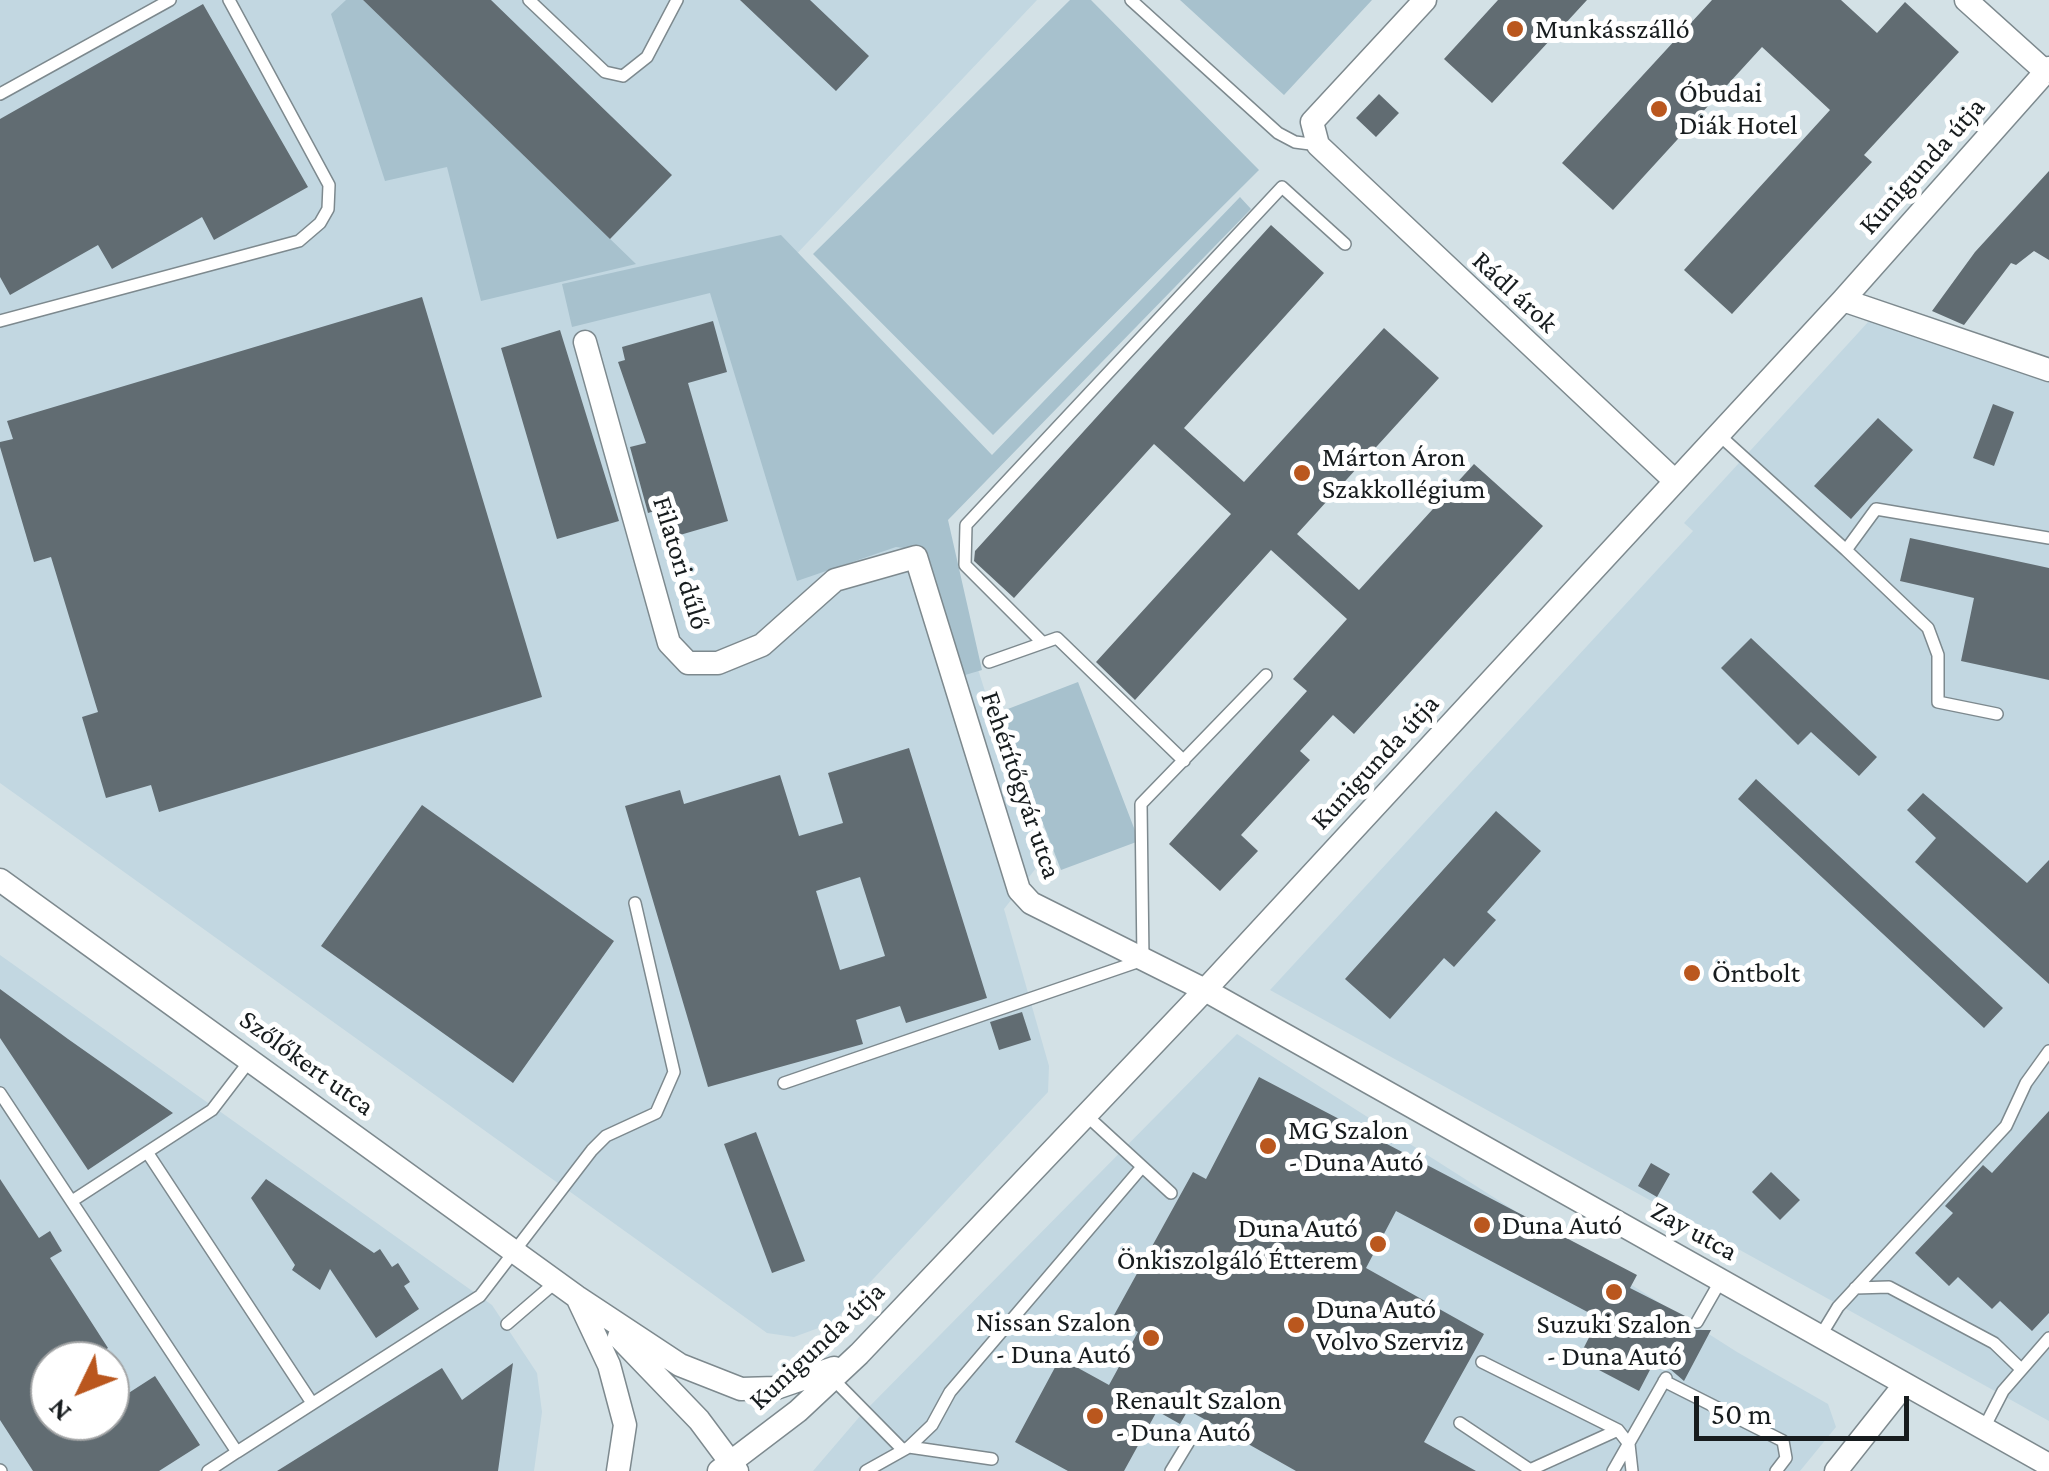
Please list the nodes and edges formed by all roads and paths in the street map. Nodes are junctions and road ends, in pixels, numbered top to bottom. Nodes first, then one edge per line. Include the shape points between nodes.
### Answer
1 (170, 0) edge
2 (229, 0) edge
3 (530, 0) edge
4 (677, 0) edge
5 (1130, 0) edge
6 (1426, 0) edge
7 (1966, 0) edge
8 (2047, 70) edge
9 (0, 94) edge
10 (1315, 133) junction
11 (1345, 244) dead end
12 (1843, 300) junction
13 (0, 321) edge
14 (585, 342) dead end
15 (2049, 370) edge
16 (1718, 434) junction
17 (1675, 481) junction
18 (2049, 538) edge
19 (1846, 550) junction
20 (916, 557) joint
21 (1041, 640) junction
22 (989, 662) dead end
23 (1266, 676) dead end
24 (1997, 714) dead end
25 (1184, 761) junction
26 (0, 880) edge
27 (635, 903) dead end
28 (1143, 960) junction
29 (1206, 990) junction
30 (2049, 1051) edge
31 (251, 1059) junction
32 (784, 1083) dead end
33 (0, 1093) edge
34 (1086, 1115) junction
35 (149, 1155) junction
36 (1142, 1167) junction
37 (1171, 1193) dead end
38 (72, 1200) junction
39 (515, 1250) junction
40 (556, 1280) junction
41 (1721, 1280) junction
42 (1856, 1288) junction
43 (577, 1296) junction
44 (1697, 1322) dead end
45 (507, 1324) dead end
46 (1821, 1335) junction
47 (2049, 1338) edge
48 (859, 1354) junction
49 (1482, 1362) dead end
50 (2020, 1368) junction
51 (833, 1379) junction
52 (1904, 1384) junction
53 (312, 1403) junction
54 (1460, 1423) dead end
55 (1984, 1428) junction
56 (1618, 1430) junction
57 (1188, 1443) dead end
58 (1629, 1444) junction
59 (906, 1448) junction
60 (237, 1452) junction
61 (992, 1459) dead end
62 (2049, 1465) edge
63 (730, 1468) edge
64 (1532, 1470) edge
65 (208, 1471) edge
66 (618, 1471) edge
67 (866, 1471) edge
68 (1171, 1471) edge
69 (1613, 1471) edge
70 (1632, 1471) edge
71 (1776, 1471) edge
72 (1836, 1471) edge

1 - 9 lane
2 - 13 lane via 329,185 320,223 298,240 246,257
3 - 4 lane via 605,72 623,76 647,56
5 - 10 lane, Rádl árok via 1266,124 1294,142
6 - 10 street
7 - 8 street
8 - 12 street, Kunigunda útja
10 - 17 street, Rádl árok
11 - 21 lane via 1282,186 966,525 965,565
12 - 15 street
12 - 16 street, Kunigunda útja
14 - 20 street, Filatori dűlő via 669,643 688,664 718,663 762,645 835,580
16 - 17 street, Kunigunda útja
16 - 19 lane
17 - 29 street, Kunigunda útja
18 - 19 lane via 1876,510
19 - 24 lane via 1928,628 1938,655 1938,702
20 - 28 street, Fehérítőgyár utca via 1019,890 1046,913
21 - 22 lane
21 - 25 lane via 1057,638
23 - 25 lane
25 - 28 lane via 1142,804
26 - 31 street, Szőlőkert utca
27 - 39 lane via 674,1072 656,1114 606,1136
28 - 29 street, Fehérítőgyár utca
28 - 32 lane
29 - 34 street, Kunigunda útja
29 - 41 street, Zay utca
30 - 42 lane via 2006,1126
31 - 35 lane via 212,1110
31 - 39 street, Szőlőkert utca
33 - 38 lane
34 - 36 lane
34 - 48 street, Kunigunda útja
35 - 38 lane
35 - 53 lane
36 - 37 lane
36 - 59 lane
38 - 60 lane
39 - 40 street, Szőlőkert utca
39 - 53 lane via 480,1296
40 - 43 street, Szőlőkert utca
40 - 45 lane
41 - 44 lane
41 - 46 street, Zay utca
42 - 46 lane
42 - 50 lane via 1889,1288 1994,1343
43 - 48 street, Szőlőkert utca via 680,1365 741,1389 818,1376
43 - 63 street, Szőlőkert utca via 652,1368
43 - 66 street via 609,1365 625,1426
46 - 52 street, Zay utca
47 - 50 lane
48 - 51 street, Kunigunda útja
49 - 56 lane
50 - 55 lane
51 - 59 lane
51 - 63 street, Kunigunda útja
52 - 55 street, Zay utca
52 - 72 street
53 - 60 lane
54 - 64 lane
55 - 62 street, Zay utca
56 - 58 lane
56 - 64 lane
57 - 68 lane
58 - 69 lane
58 - 70 lane
58 - 71 lane via 1666,1378 1784,1441 1786,1458
59 - 61 lane
59 - 67 lane
60 - 65 lane

